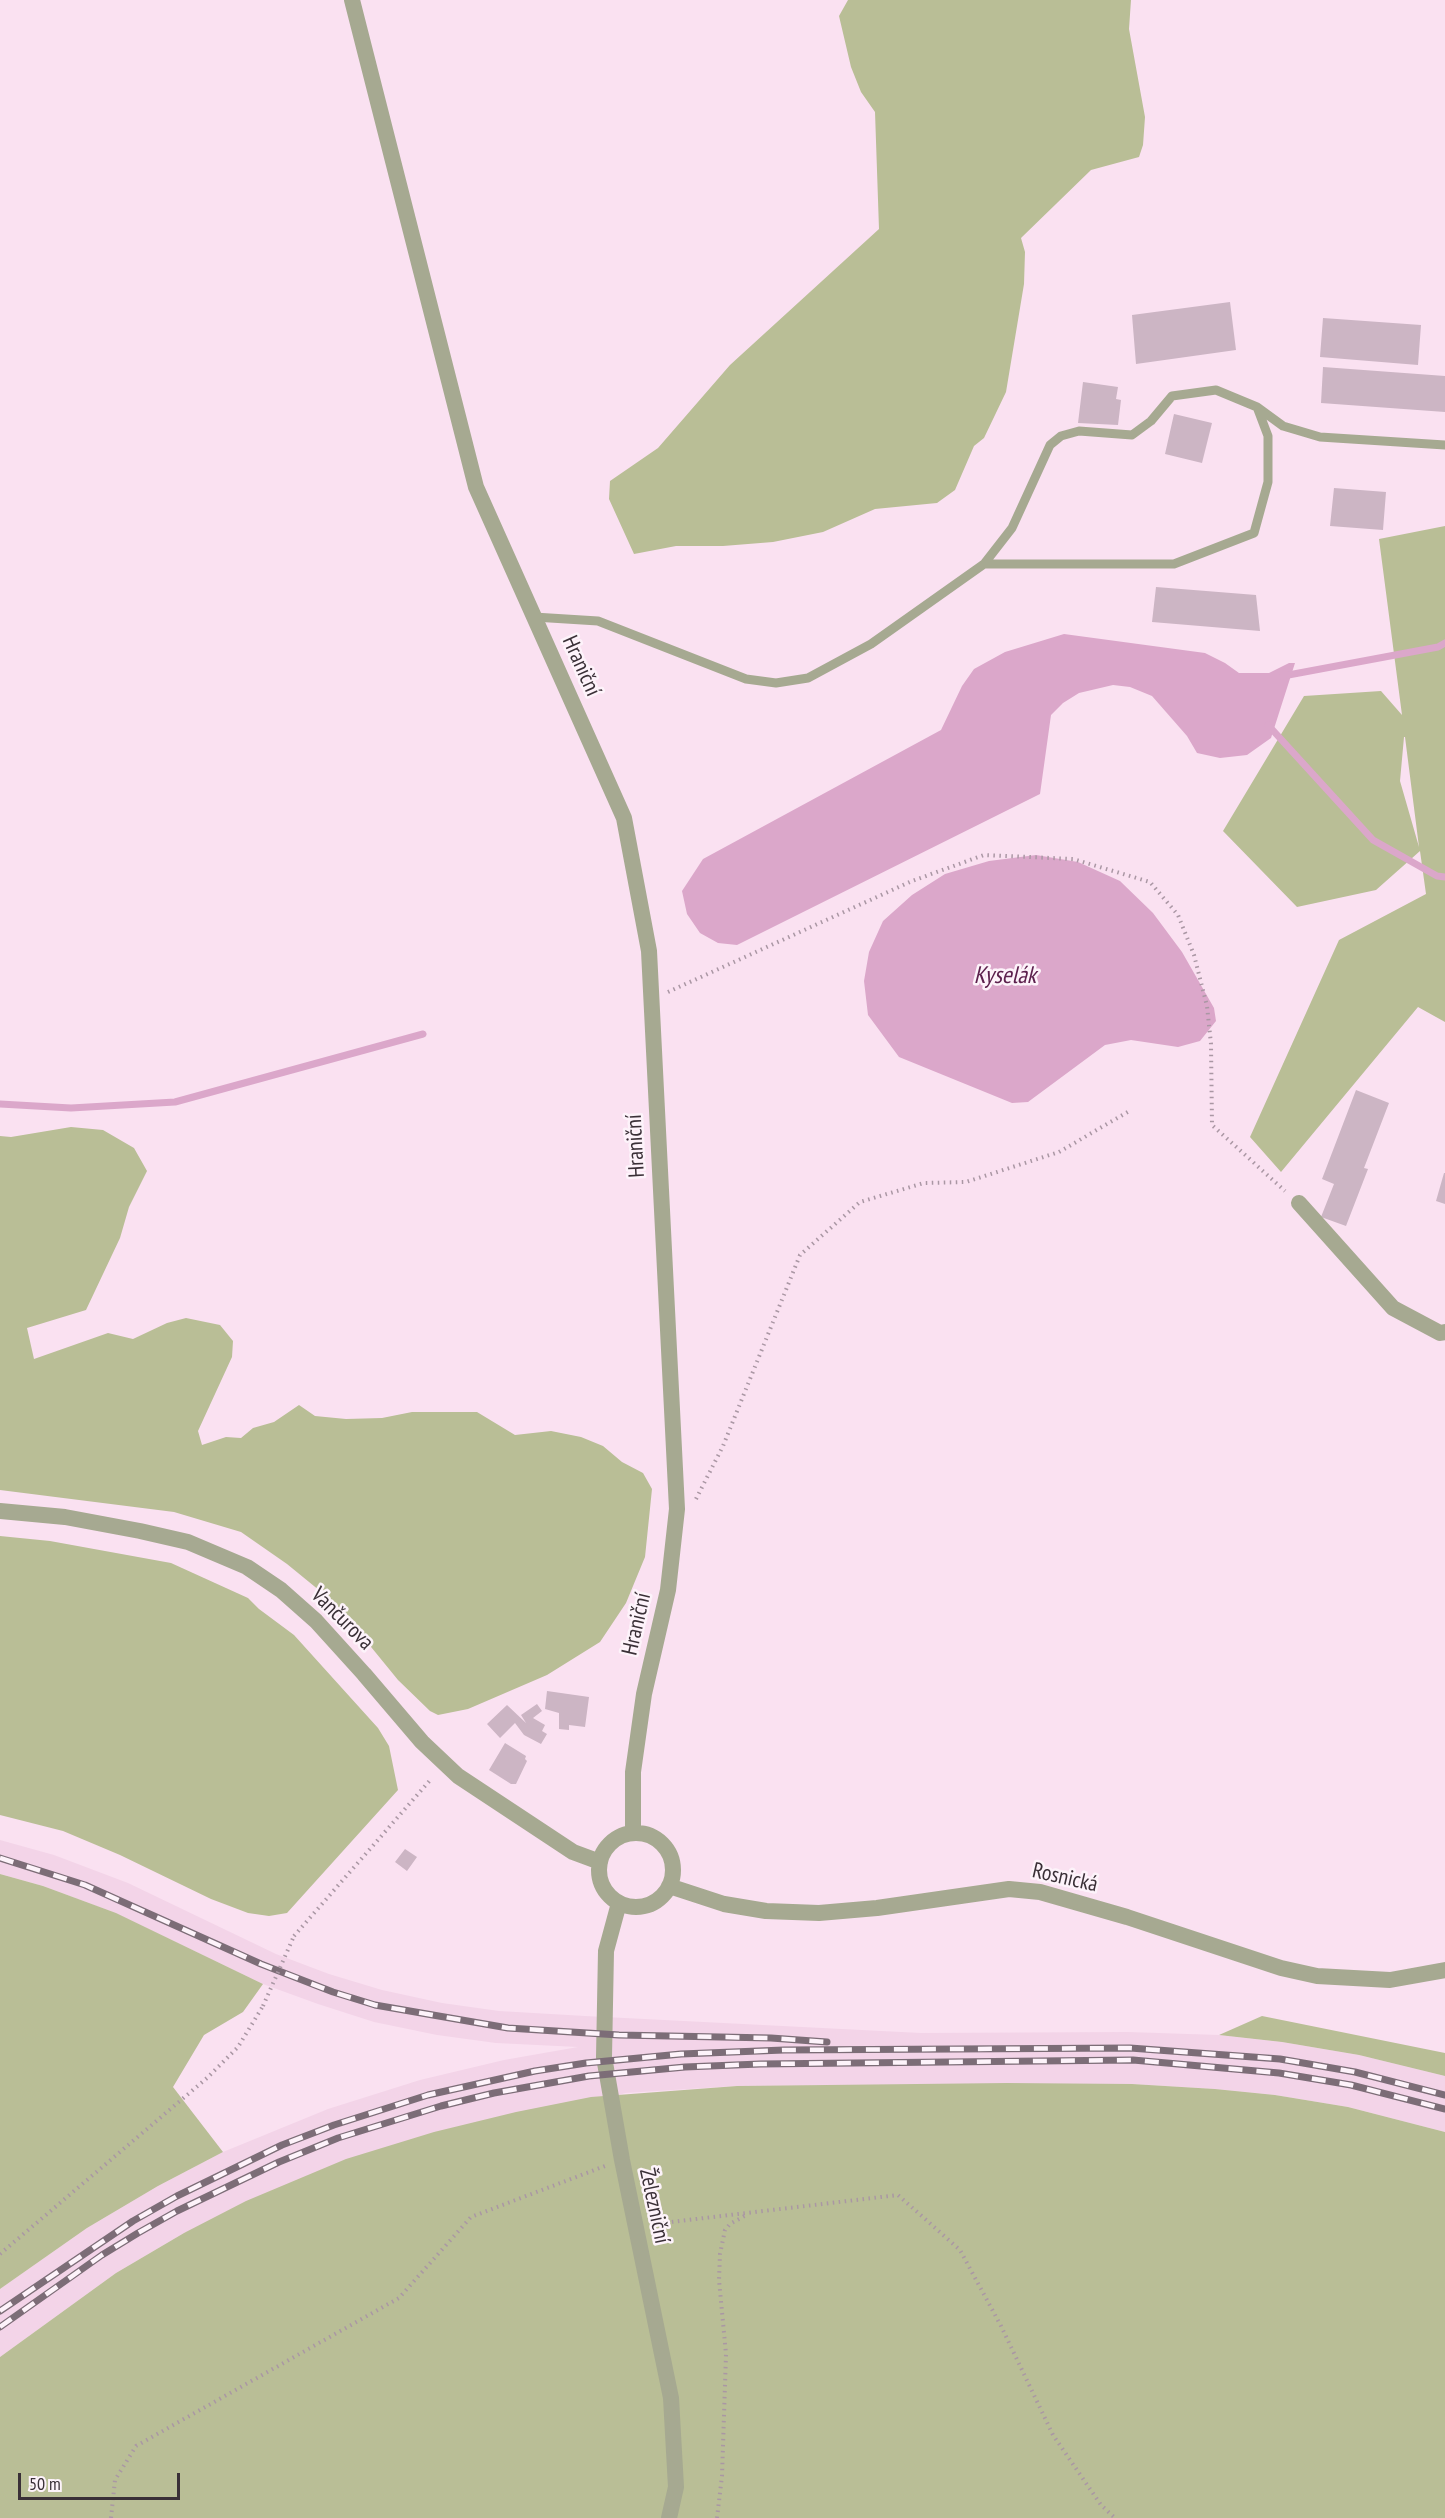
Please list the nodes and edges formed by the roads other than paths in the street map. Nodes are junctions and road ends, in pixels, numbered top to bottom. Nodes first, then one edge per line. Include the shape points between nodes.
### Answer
1 (352, 0) edge
2 (1257, 407) junction
3 (1445, 445) edge
4 (984, 564) junction
5 (534, 617) junction
6 (1299, 1203) road end
7 (1445, 1332) edge
8 (0, 1511) edge
9 (633, 1833) junction
10 (600, 1862) junction
11 (669, 1886) junction
12 (619, 1903) junction
13 (1445, 1970) edge
14 (669, 2518) edge

1 - 5 street, Hraniční via 476,487
2 - 3 lane via 1283,426 1320,437
2 - 4 lane via 1216,390 1172,396 1151,421 1132,435 1079,432 1060,436 1050,445 1012,528
2 - 4 lane via 1268,436 1268,482 1254,533 1174,564
4 - 5 lane via 871,644 808,678 776,683 746,679 598,621
5 - 9 street, Hraniční via 624,818 649,951 677,1509 668,1590 644,1694 633,1772
6 - 7 street via 1393,1308
8 - 10 street, Vančurova via 65,1517 159,1535 189,1542 247,1567 281,1590 315,1621 422,1742 458,1776 573,1852
9 - 10 street via 608,1845
9 - 11 street via 651,1837 666,1848 672,1866
10 - 12 street via 598,1872 604,1890
11 - 12 street via 657,1901 648,1905
11 - 13 street, Rosnická via 724,1904 766,1911 819,1913 1009,1889 1040,1892 1317,1976 1390,1980
12 - 14 street, Železniční via 606,1951 603,2041 622,2160 671,2398 676,2487

